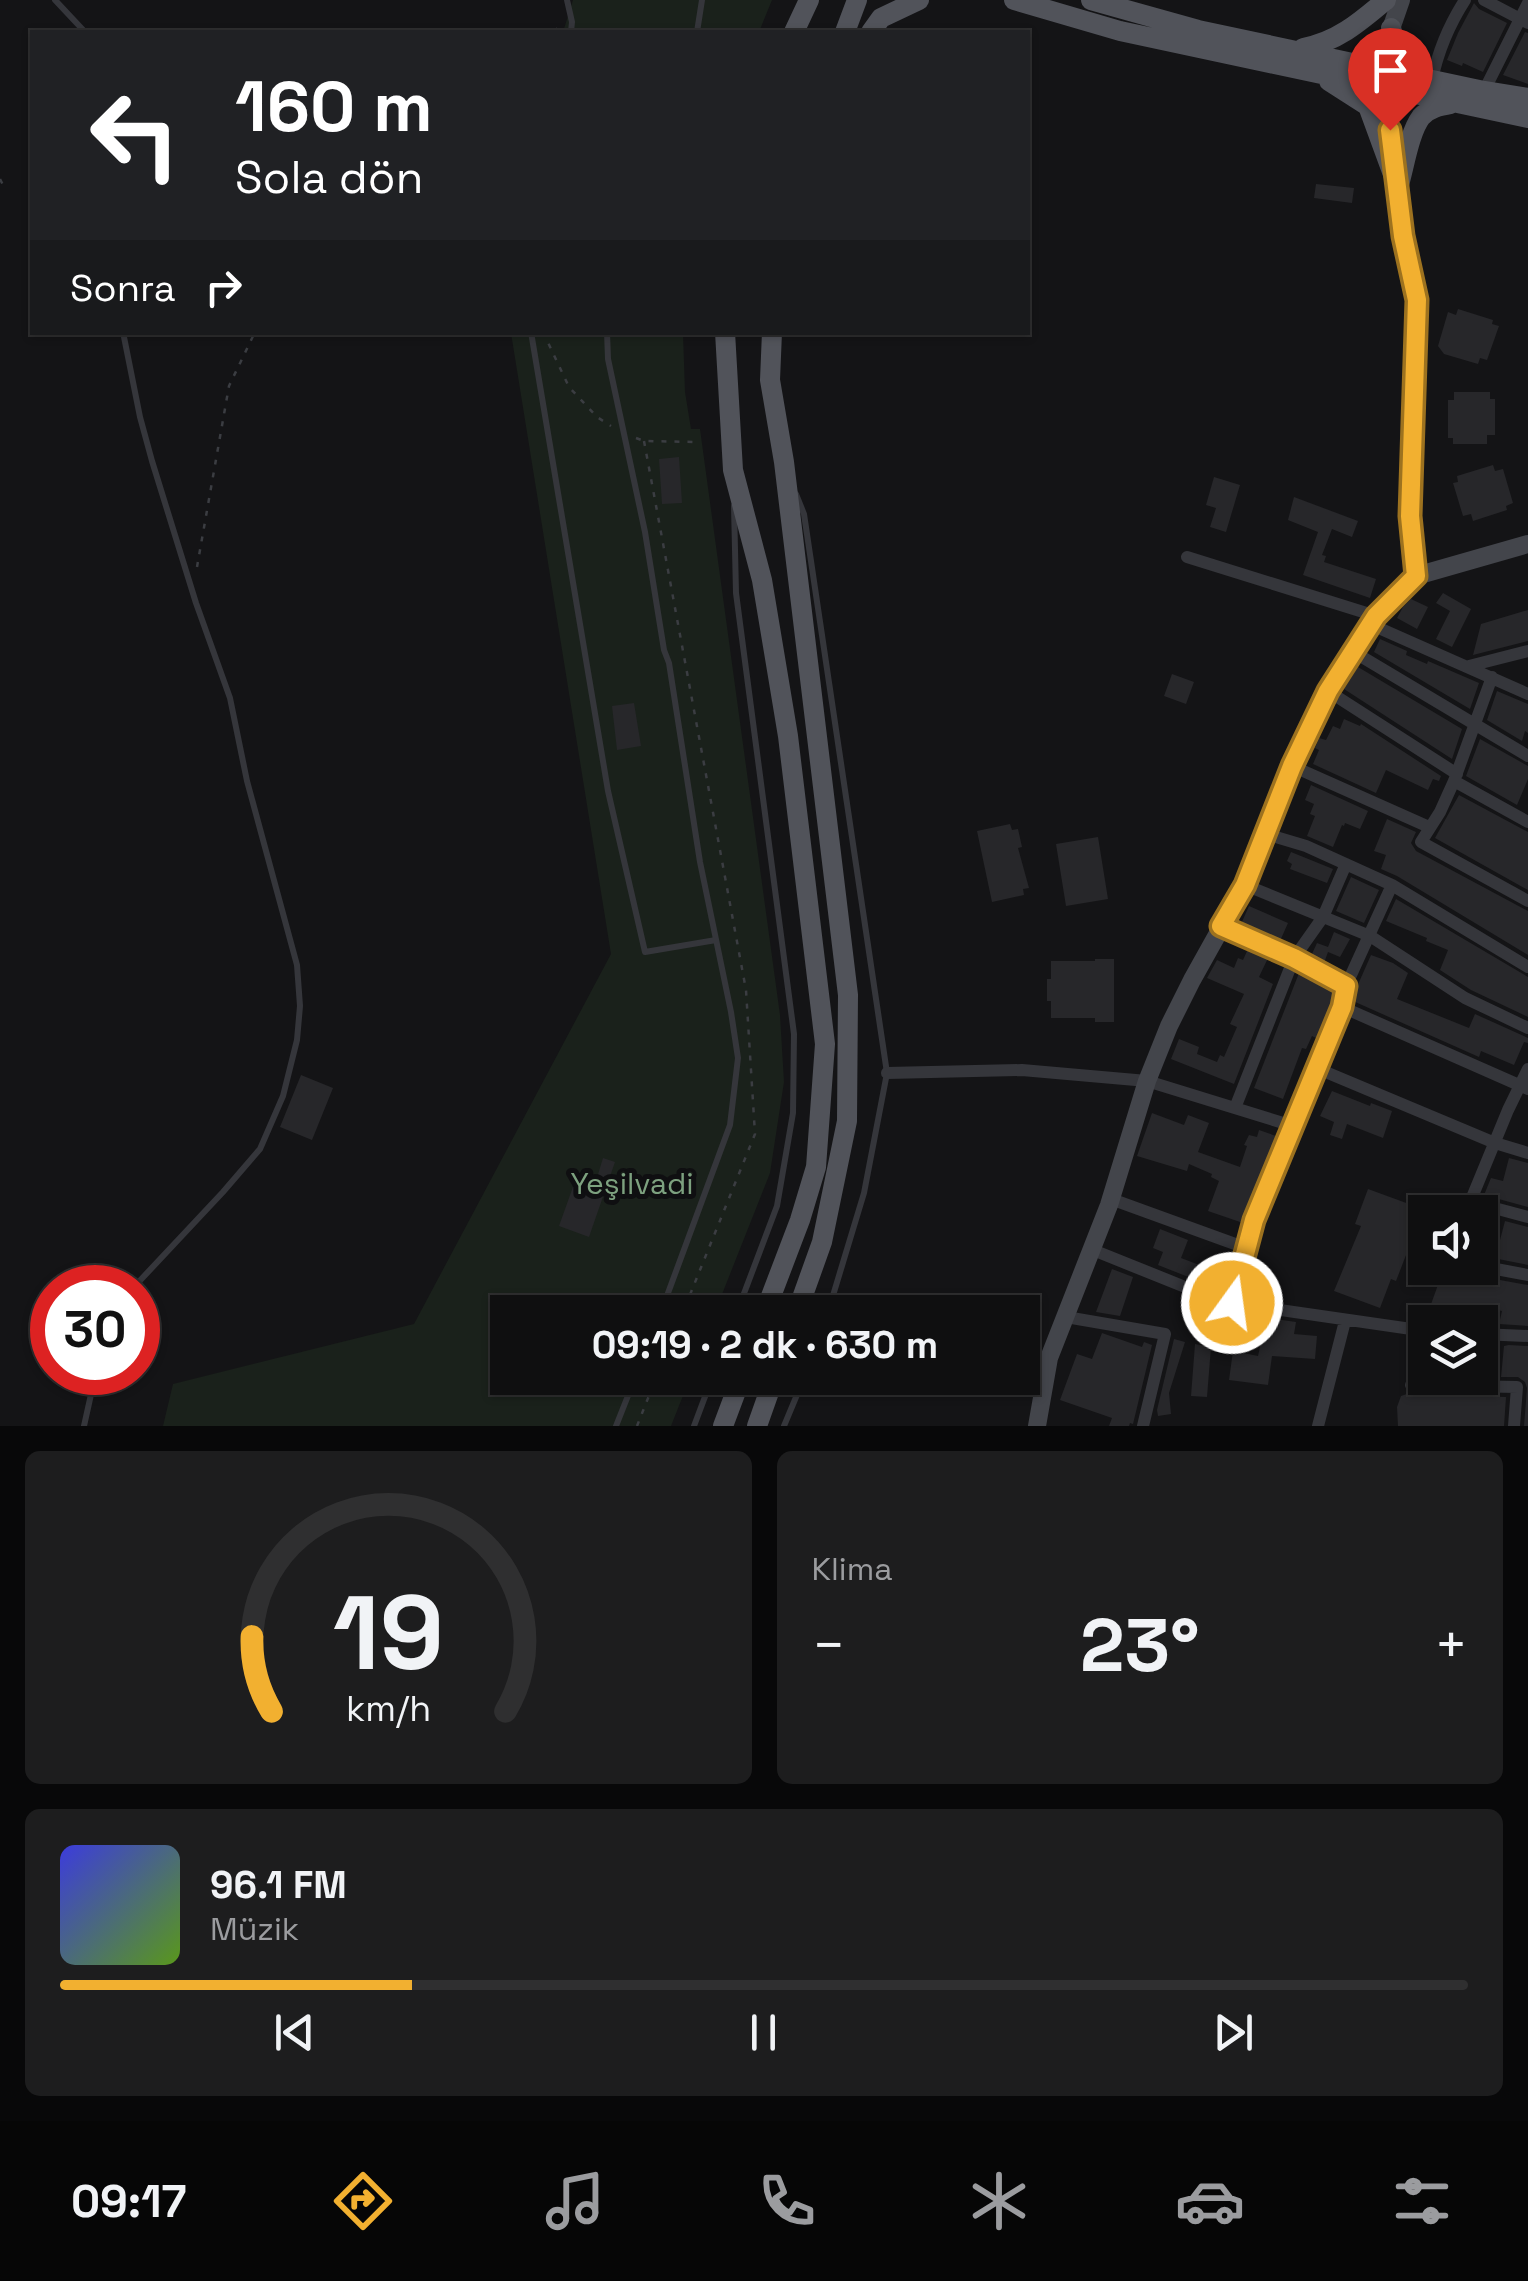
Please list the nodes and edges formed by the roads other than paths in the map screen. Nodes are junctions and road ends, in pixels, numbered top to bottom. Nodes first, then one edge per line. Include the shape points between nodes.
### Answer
1 (54, 0) edge
2 (567, 0) edge
3 (702, 0) edge
4 (858, 0) edge
5 (919, 0) edge
6 (1014, 0) edge
7 (1091, 0) edge
8 (1386, 0) edge
9 (1401, 0) edge
10 (1465, 0) edge
11 (1484, 0) edge
12 (1528, 3) edge
13 (1524, 20) edge
14 (1392, 28) junction
15 (83, 30) edge
16 (571, 30) edge
17 (697, 30) edge
18 (846, 30) edge
19 (873, 30) edge
20 (1286, 48) junction
21 (1320, 75) junction
22 (1384, 79) junction
23 (1428, 79) junction
24 (1484, 91) junction
25 (1528, 98) edge
26 (1455, 103) junction
27 (1528, 118) edge
28 (1398, 188) junction
29 (124, 335) edge
30 (532, 335) edge
31 (607, 335) edge
32 (725, 335) edge
33 (772, 335) edge
34 (784, 462) junction
35 (733, 470) junction
36 (1528, 544) edge
37 (1187, 557) dead end
38 (1416, 576) junction
39 (1374, 620) junction
40 (1352, 651) junction
41 (1528, 651) edge
42 (1469, 666) junction
43 (1492, 678) junction
44 (1328, 691) junction
45 (1528, 694) edge
46 (1473, 725) junction
47 (1528, 756) edge
48 (1292, 766) junction
49 (1456, 777) junction
50 (1528, 822) edge
51 (1429, 827) junction
52 (1266, 834) junction
53 (1346, 864) junction
54 (1245, 885) junction
55 (1392, 886) junction
56 (1528, 901) edge
57 (1323, 917) junction
58 (1221, 926) junction
59 (1370, 936) junction
60 (716, 940) junction
61 (1294, 958) junction
62 (1528, 967) edge
63 (1346, 986) junction
64 (1342, 1007) junction
65 (1528, 1028) edge
66 (1316, 1068) junction
67 (1528, 1070) edge
68 (888, 1073) junction
69 (1147, 1081) junction
70 (1524, 1087) edge
71 (1235, 1108) junction
72 (1293, 1126) junction
73 (1495, 1143) junction
74 (1528, 1153) edge
75 (1474, 1195) edge
76 (1111, 1199) junction
77 (1498, 1212) edge
78 (1528, 1217) edge
79 (1246, 1248) junction
80 (1094, 1250) junction
81 (153, 1265) edge
82 (1498, 1270) edge
83 (1528, 1276) edge
84 (667, 1295) edge
85 (743, 1295) edge
86 (771, 1295) edge
87 (803, 1295) edge
88 (833, 1295) edge
89 (1232, 1303) junction
90 (1066, 1317) junction
91 (1345, 1321) junction
92 (1408, 1329) edge
93 (1498, 1335) edge
94 (1528, 1336) edge
95 (1498, 1387) edge
96 (91, 1395) edge
97 (628, 1395) edge
98 (706, 1395) edge
99 (734, 1395) edge
100 (768, 1395) edge
101 (797, 1395) edge
102 (84, 1426) edge
103 (616, 1426) edge
104 (694, 1426) edge
105 (722, 1426) edge
106 (757, 1426) edge
107 (784, 1426) edge
108 (1037, 1426) edge
109 (1143, 1426) edge
110 (1318, 1426) edge
111 (1514, 1426) edge

1 - 15 lane
2 - 16 lane
3 - 17 lane
4 - 18 main road
5 - 19 main road
6 - 21 main road
7 - 20 main road
8 - 20 main road via 1331,41
9 - 14 street
10 - 23 street
11 - 13 street
12 - 13 street
13 - 24 street
14 - 22 street via 1382,55
14 - 23 main road via 1401,63
20 - 22 main road
21 - 22 main road
21 - 28 main road via 1368,106
22 - 23 main road
22 - 26 main road
22 - 28 street
23 - 24 main road
24 - 25 main road
26 - 27 main road
26 - 28 main road via 1422,116
28 - 38 street via 1417,300 1410,516
29 - 81 lane via 140,417 230,698 297,965 300,1006 283,1096 260,1149
30 - 60 lane via 608,791 646,952
31 - 60 lane
32 - 35 main road
33 - 34 main road via 770,380
34 - 68 lane via 804,514
34 - 87 main road via 848,996 847,1121 822,1242
35 - 85 lane via 736,593 794,1034 793,1113 777,1206
35 - 86 main road via 762,580 785,716 825,1044 816,1167
36 - 38 street
37 - 39 street
38 - 39 street
39 - 40 street
39 - 42 street
40 - 44 street
40 - 46 street
41 - 42 street
42 - 43 street
43 - 45 street
43 - 46 street
44 - 48 street
44 - 49 street
46 - 47 street
46 - 49 street
48 - 51 street
48 - 52 street
49 - 50 street
49 - 51 street
51 - 56 street via 1421,842
52 - 53 street
52 - 54 street
53 - 55 street
53 - 57 street
54 - 57 street
54 - 58 street
55 - 59 street
55 - 62 street
57 - 59 street
57 - 61 street
58 - 61 street
58 - 69 street
59 - 63 street
59 - 65 street via 1465,998
60 - 84 lane via 738,1058 730,1126
61 - 63 street
61 - 71 street
63 - 64 street
64 - 66 street
64 - 70 street
66 - 72 street
66 - 73 street
67 - 70 street
68 - 69 street via 1022,1070
68 - 88 lane via 864,1192
69 - 71 street
69 - 76 street
70 - 73 street
71 - 72 street
72 - 79 street
73 - 74 street
73 - 75 street
76 - 79 street
76 - 80 street
77 - 78 street
79 - 89 street
80 - 89 street
80 - 90 street
82 - 83 street
89 - 91 street
90 - 108 street via 1049,1358
90 - 109 street via 1165,1334
91 - 92 street
91 - 110 street
93 - 94 street
95 - 111 street via 1516,1387
96 - 102 lane
97 - 103 lane
98 - 104 lane
99 - 105 main road
100 - 106 main road
101 - 107 lane

